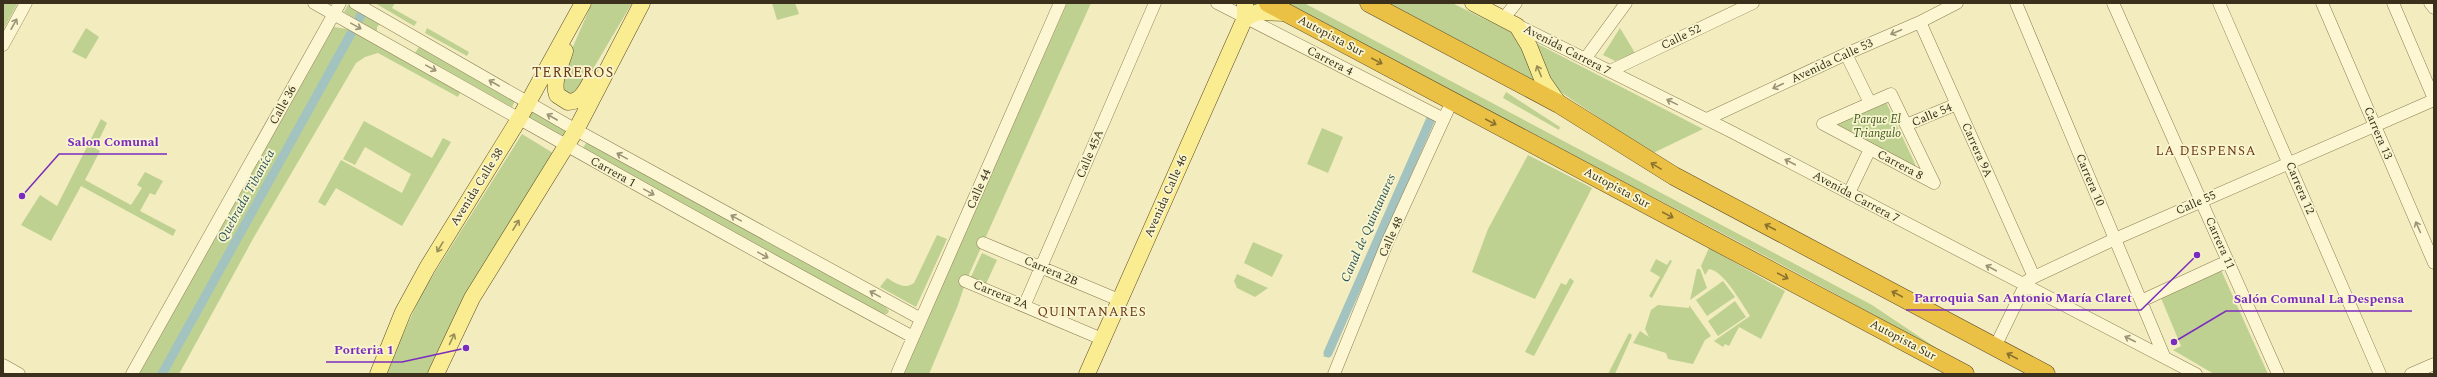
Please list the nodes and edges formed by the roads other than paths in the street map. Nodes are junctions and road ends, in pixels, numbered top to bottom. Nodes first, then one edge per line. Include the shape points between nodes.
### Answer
1 (26, 3) edge
2 (314, 3) edge
3 (340, 3) edge
4 (355, 3) edge
5 (1060, 3) edge
6 (1155, 3) edge
7 (1217, 3) edge
8 (1268, 3) edge
9 (1369, 3) edge
10 (1473, 3) edge
11 (1516, 3) edge
12 (1626, 3) edge
13 (1753, 3) edge
14 (1957, 3) edge
15 (2016, 3) edge
16 (2113, 3) edge
17 (2219, 3) edge
18 (2322, 3) edge
19 (2393, 3) edge
20 (2430, 3) edge
21 (641, 5) edge
22 (582, 6) edge
23 (2434, 8) edge
24 (1245, 10) edge
25 (1287, 13) junction
26 (334, 14) junction
27 (1509, 21) junction
28 (1920, 22) junction
29 (396, 27) junction
30 (415, 38) junction
31 (3, 44) edge
32 (388, 44) junction
33 (399, 50) junction
34 (1846, 54) junction
35 (1585, 59) junction
36 (1610, 71) junction
37 (2434, 100) edge
38 (1452, 101) junction
39 (528, 103) junction
40 (1870, 103) junction
41 (1559, 104) junction
42 (1957, 104) junction
43 (520, 119) junction
44 (1444, 119) junction
45 (1707, 119) junction
46 (1906, 125) junction
47 (2374, 126) junction
48 (576, 130) junction
49 (566, 146) junction
50 (1870, 149) junction
51 (2290, 163) junction
52 (1849, 193) junction
53 (2201, 201) junction
54 (2115, 239) junction
55 (983, 243) dead end
56 (2228, 261) junction
57 (2434, 263) edge
58 (1041, 267) junction
59 (2034, 277) junction
60 (966, 281) dead end
61 (2025, 286) junction
62 (1119, 300) junction
63 (2141, 301) junction
64 (892, 304) junction
65 (1025, 304) junction
66 (921, 319) junction
67 (884, 321) junction
68 (913, 337) junction
69 (1102, 339) junction
70 (1995, 347) junction
71 (2164, 356) junction
72 (2434, 364) edge
73 (3, 365) edge
74 (19, 374) edge
75 (132, 374) edge
76 (378, 374) edge
77 (436, 374) edge
78 (897, 374) edge
79 (1087, 374) edge
80 (1334, 374) edge
81 (1965, 374) edge
82 (2046, 374) edge
83 (2196, 374) edge
84 (2278, 374) edge
85 (2380, 374) edge
86 (2412, 374) edge

31 -> 1 street
2 - 26 street, Carrera 1
3 - 26 street, Calle 36
4 - 29 street, Carrera 1
5 - 66 street, Calle 44
6 - 58 street, Calle 45A
7 - 24 street, Carrera 4
8 - 25 highway, Autopista Sur
9 - 41 highway
10 - 27 main road, Avenida Carrera 7
11 - 27 street
12 - 35 street
13 - 36 street, Calle 52
14 - 28 street, Avenida Calle 53
15 - 54 street, Carrera 10
16 - 53 street, Carrera 11
17 - 51 street, Carrera 12
18 - 47 street, Carrera 13
19 - 37 street
20 - 23 street
21 - 22 main road via 605,55 583,95 568,102 557,95 555,86
21 - 48 main road
22 - 39 main road, Avenida Calle 38
24 - 25 main road
24 - 44 street, Carrera 4
24 - 62 main road, Avenida Calle 46
25 -> 38 highway, Autopista Sur
26 -> 32 street, Carrera 1
26 - 75 street, Calle 36
27 - 35 street, Avenida Carrera 7
41 -> 27 main road, Avenida Carrera 7 via 1543,81 1526,40
28 -> 34 street, Avenida Calle 53
28 - 42 street, Carrera 9A
29 - 30 street, Carrera 1
29 - 32 street via 389,26 384,30 383,36
30 - 33 street via 412,50
39 -> 30 street, Carrera 1
32 - 33 street, Carrera 1
33 -> 43 street, Carrera 1
34 - 40 street
34 -> 45 street, Avenida Calle 53
35 - 36 street, Avenida Carrera 7
45 -> 36 street, Avenida Carrera 7
37 - 47 street, Calle 55
38 - 44 street, Calle 48
38 -> 81 highway, Autopista Sur
39 - 43 main road, Avenida Calle 38
48 -> 39 street, Carrera 1
40 - 46 street via 1891,94
40 - 50 street, Carrera 8 via 1823,124
70 -> 41 highway via 1668,173
42 - 46 street, Calle 54
42 - 59 street, Carrera 9A
43 - 49 street, Carrera 1
43 -> 76 main road, Avenida Calle 38 via 427,268 403,312
44 - 80 street, Calle 48 via 1387,243
52 -> 45 street, Avenida Carrera 7
46 - 50 street, Carrera 8 via 1934,183
47 - 51 street, Calle 55
57 -> 47 street, Carrera 13
48 - 49 main road
64 -> 48 street, Carrera 1
49 -> 67 street, Carrera 1
77 -> 49 main road via 472,298
50 - 52 street
51 - 53 street, Calle 55
51 - 85 street, Carrera 12
61 -> 52 street, Avenida Carrera 7
53 - 54 street, Calle 55
53 - 56 street, Carrera 11
54 - 59 street, Calle 55
54 - 63 street, Carrera 10
55 - 58 street, Carrera 2B
56 - 63 street
56 - 84 street, Carrera 11
58 - 62 street, Carrera 2B
58 - 65 street, Calle 45A
59 - 61 street, Calle 55
60 - 65 street, Carrera 2A
61 - 70 street, Calle 55
71 -> 61 street, Avenida Carrera 7
62 - 69 main road, Avenida Calle 46
63 - 71 street, Carrera 10
64 - 66 street, Carrera 1
64 - 67 street via 893,314
65 - 69 street, Carrera 2A
66 - 68 street, Calle 44
67 - 68 street, Carrera 1
68 - 78 street, Calle 44
69 - 79 main road, Avenida Calle 46
82 -> 70 highway
71 - 83 street, Avenida Carrera 7
72 - 86 street
73 - 74 street

